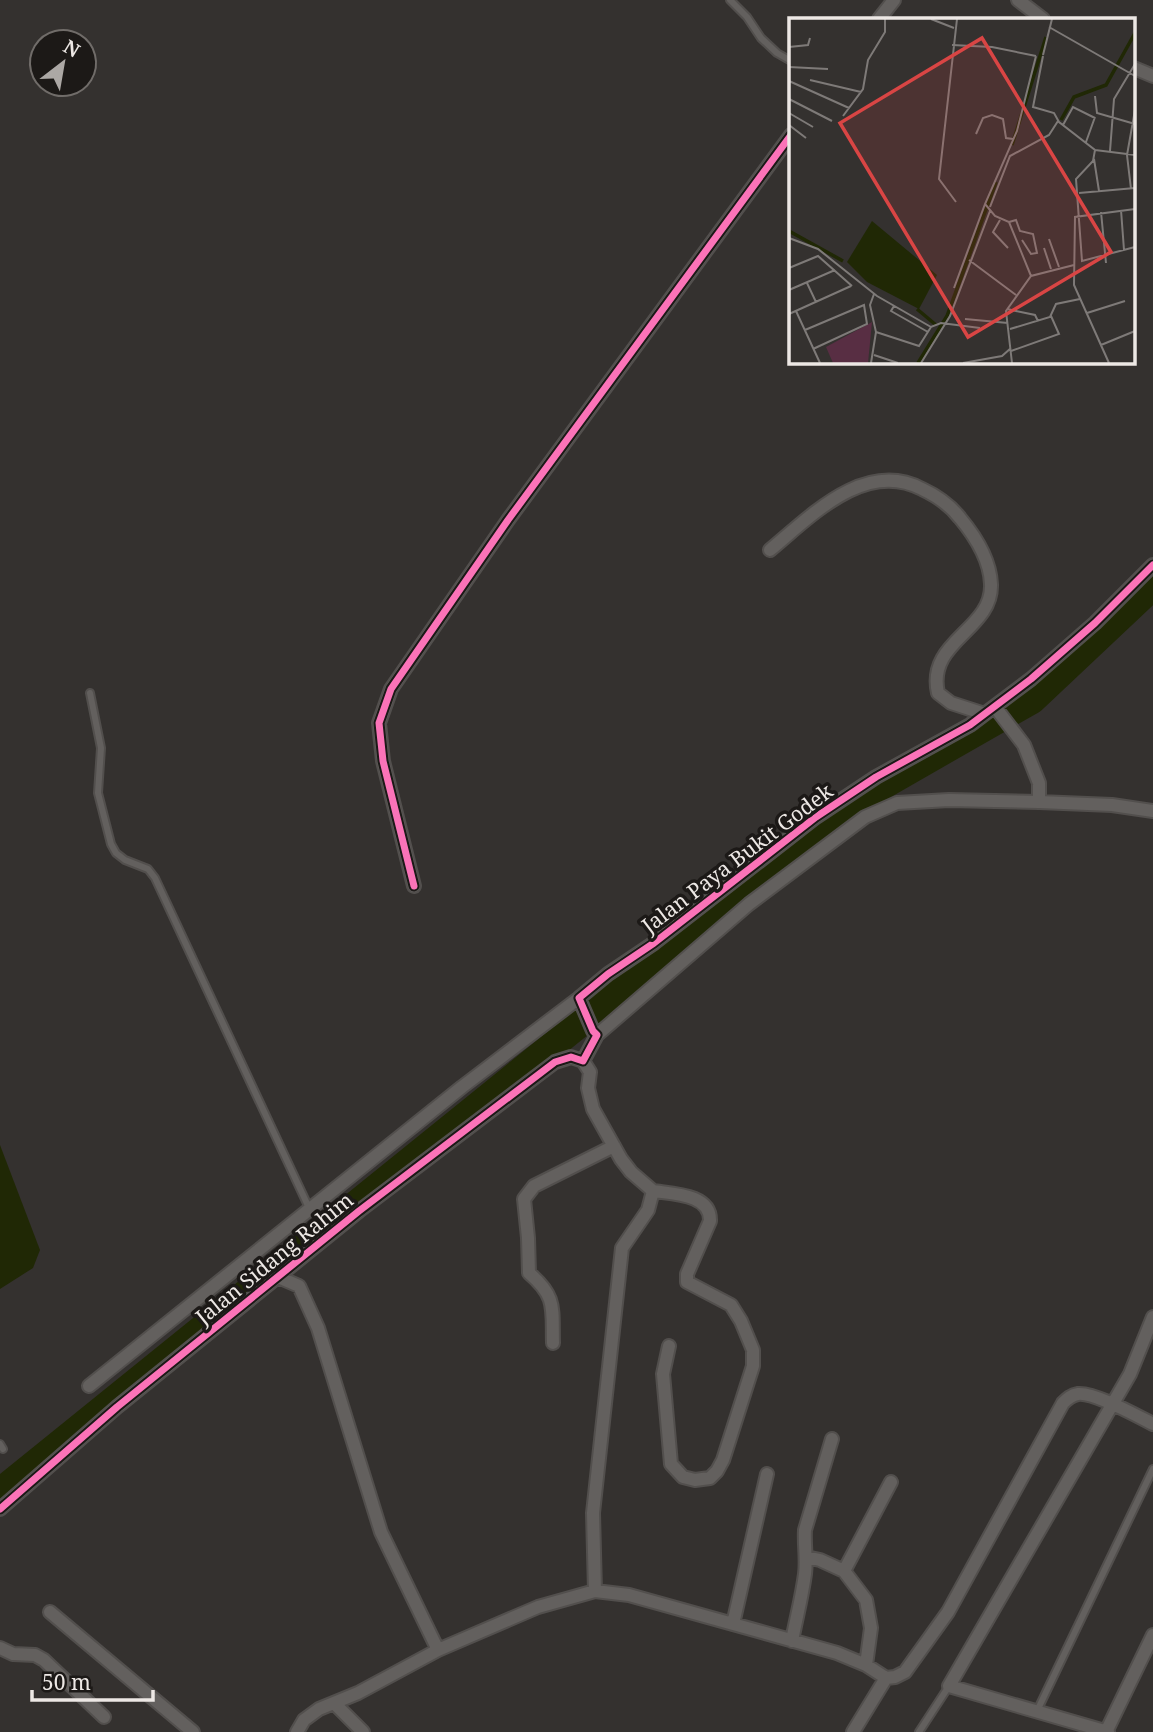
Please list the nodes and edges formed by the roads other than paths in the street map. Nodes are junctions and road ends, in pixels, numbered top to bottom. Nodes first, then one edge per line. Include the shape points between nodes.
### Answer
1 (730, 0) edge
2 (894, 0) edge
3 (1018, 0) edge
4 (880, 18) edge
5 (1042, 18) edge
6 (789, 60) edge
7 (1136, 69) edge
8 (1153, 76) edge
9 (789, 138) edge
10 (770, 550) dead end
11 (1153, 565) edge
12 (90, 693) dead end
13 (993, 712) junction
14 (1039, 800) junction
15 (1153, 811) edge
16 (414, 886) dead end
17 (580, 1001) junction
18 (590, 1046) junction
19 (614, 1146) junction
20 (653, 1191) junction
21 (310, 1210) junction
22 (278, 1277) junction
23 (1153, 1317) edge
24 (1148, 1342) edge
25 (553, 1343) dead end
26 (669, 1346) dead end
27 (89, 1387) dead end
28 (1113, 1405) junction
29 (1153, 1424) edge
30 (832, 1439) dead end
31 (1153, 1469) edge
32 (767, 1474) dead end
33 (891, 1482) dead end
34 (0, 1509) edge
35 (806, 1557) junction
36 (844, 1571) junction
37 (595, 1591) junction
38 (50, 1612) dead end
39 (733, 1624) junction
40 (1153, 1635) edge
41 (792, 1641) junction
42 (0, 1648) edge
43 (438, 1650) junction
44 (866, 1665) junction
45 (886, 1678) junction
46 (949, 1686) junction
47 (334, 1703) junction
48 (1037, 1711) junction
49 (104, 1717) dead end
50 (193, 1732) edge
51 (297, 1732) edge
52 (363, 1732) edge
53 (853, 1732) edge
54 (919, 1732) edge
55 (1107, 1732) edge

1 - 6 lane via 761,38
2 - 4 street
3 - 5 street
7 - 8 street
9 - 16 street via 508,520 391,689 379,723 380,736
10 - 13 street via 815,513 869,482 891,480 936,496 973,534 987,562 992,586 986,609 946,652 937,669 938,693 951,703
11 - 13 street, Jalan Paya Bukit Godek
12 - 21 lane via 102,748 98,793 111,844 125,860 148,869 158,884
13 - 14 street via 1024,745 1039,783
13 - 17 street, Jalan Paya Bukit Godek via 876,777 817,817 608,974
14 - 15 street
14 - 18 street via 897,803 865,817 748,904
17 - 18 street
17 - 21 street, Jalan Paya Bukit Godek via 462,1087
18 - 19 street via 588,1088 593,1109
18 - 22 street, Jalan Sidang Rahim via 555,1062
19 - 20 street via 631,1172
19 - 25 street via 534,1186 524,1199 529,1273 552,1302
20 - 26 street via 683,1196 707,1207 710,1221 687,1282 731,1305 753,1350 723,1460 710,1478 683,1477 671,1464 663,1374
20 - 37 street via 648,1210 622,1248 593,1513
21 - 27 street, Jalan Paya Bukit Godek
22 - 34 street, Jalan Sidang Rahim
22 - 43 street via 299,1286 318,1328 381,1532
23 - 24 street
24 - 28 street
28 - 29 street
28 - 45 street via 1077,1394 1063,1404 948,1612 905,1672
28 - 46 street
30 - 35 street via 806,1530
31 - 48 lane
32 - 39 street
33 - 36 street
35 - 36 street
35 - 41 street
36 - 44 street via 866,1600 871,1628
37 - 39 street via 629,1595
37 - 43 street via 538,1607
38 - 50 street
39 - 41 street
40 - 55 street
41 - 44 street
42 - 49 street via 44,1660
43 - 47 street
44 - 45 street
45 - 53 street
46 - 48 street
46 - 54 lane
47 - 51 street via 304,1720
47 - 52 street
48 - 55 street

